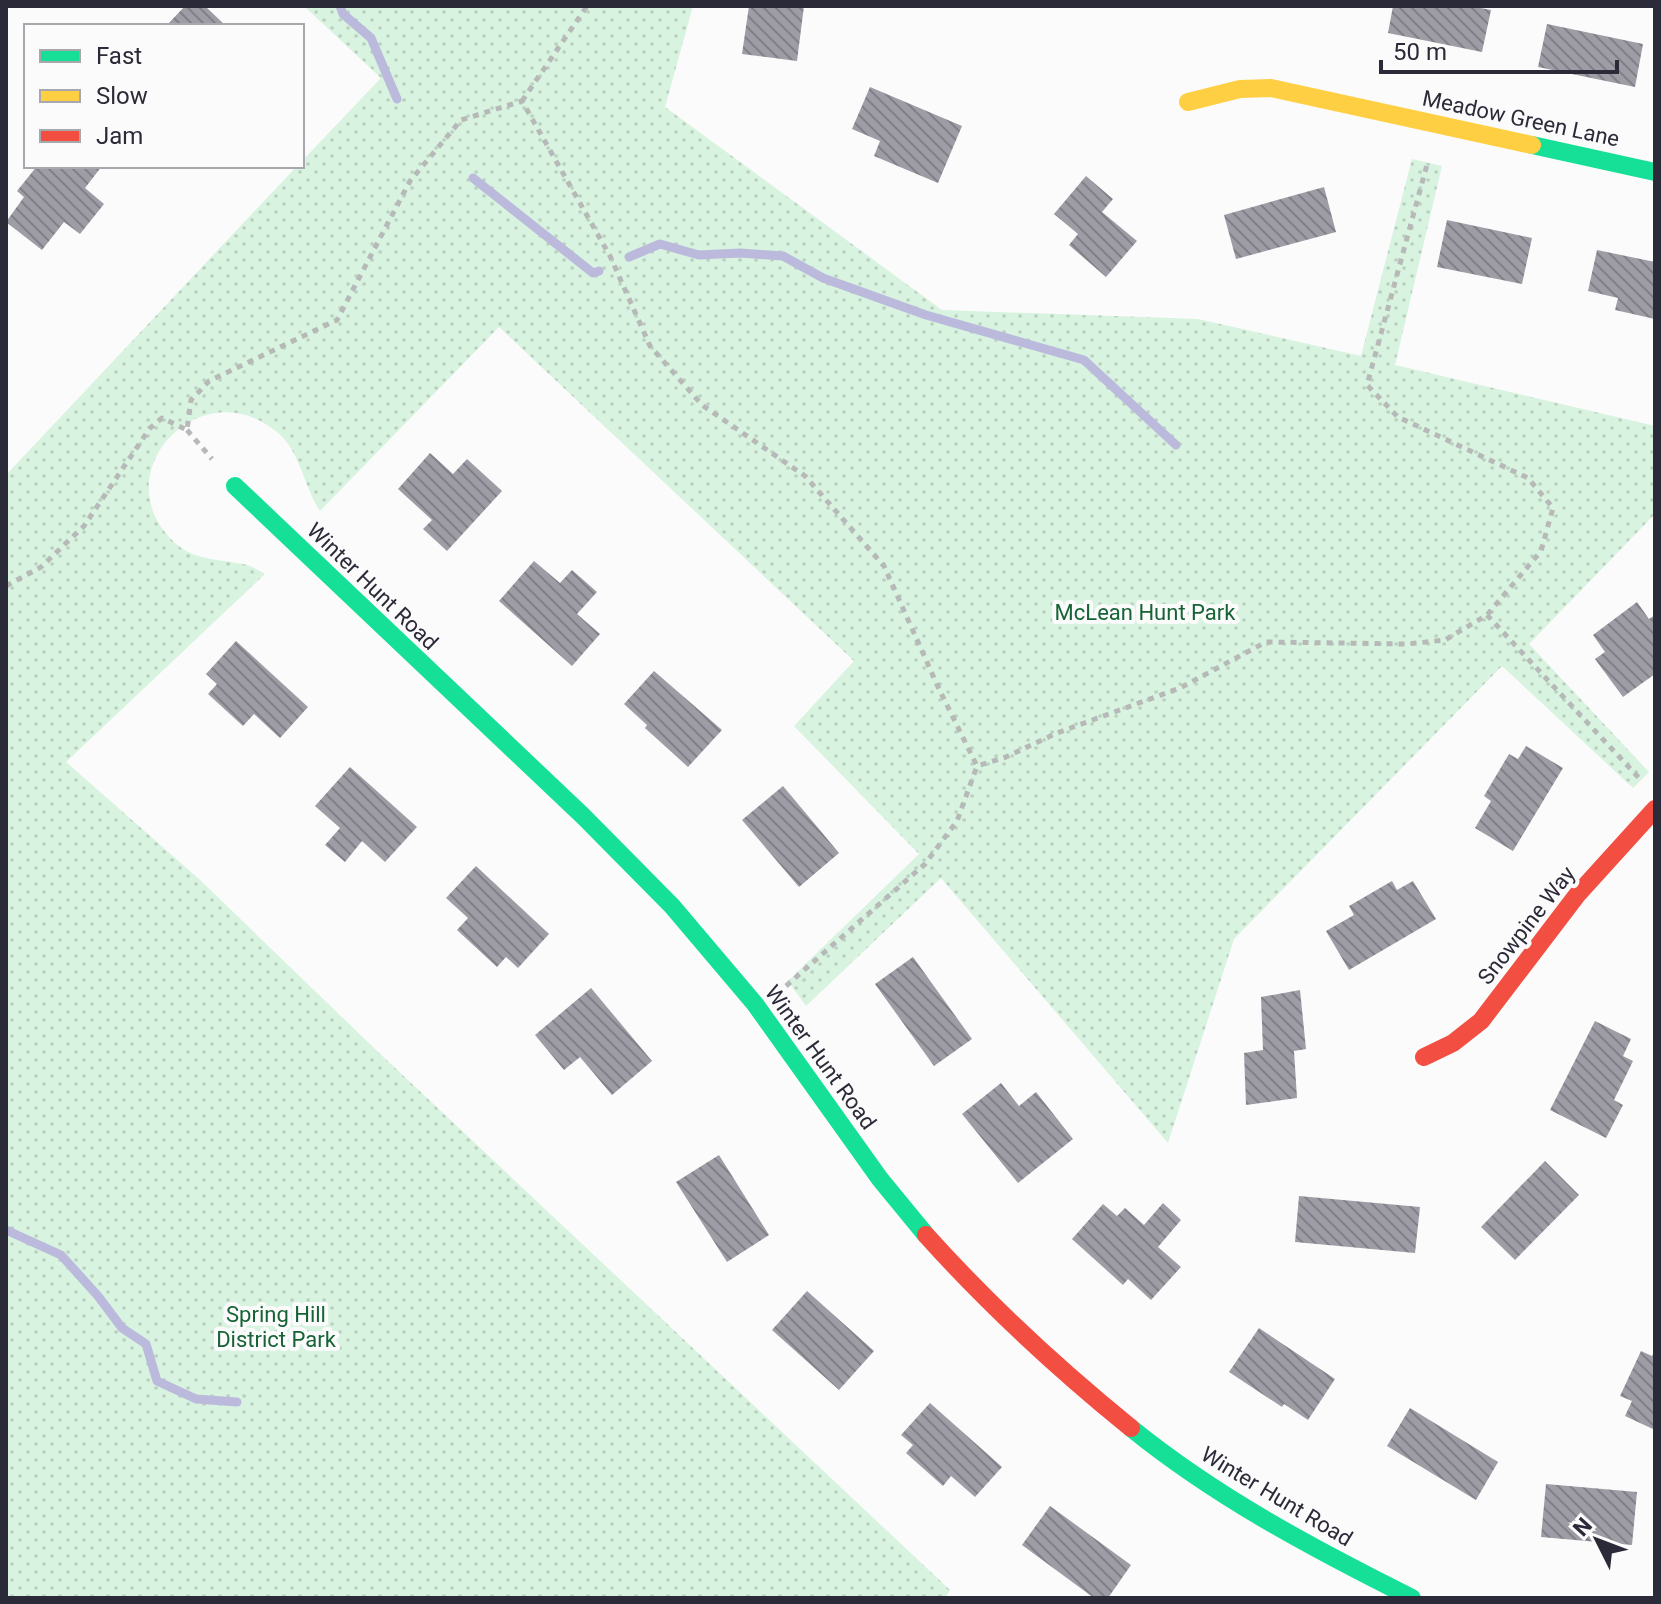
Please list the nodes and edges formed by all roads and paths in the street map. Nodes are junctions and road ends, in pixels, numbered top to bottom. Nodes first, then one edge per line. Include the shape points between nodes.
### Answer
1 (587, 6) edge
2 (522, 101) junction
3 (1188, 102) dead end
4 (1435, 123) junction
5 (1655, 172) edge
6 (235, 486) dead end
7 (6, 586) edge
8 (1487, 615) junction
9 (977, 766) junction
10 (1645, 784) dead end
11 (1655, 809) edge
12 (757, 1009) junction
13 (1424, 1057) dead end
14 (1412, 1598) edge

1 - 2 path
2 - 7 path via 461,120 410,181 337,320 209,381 191,400 187,430 162,418 84,526 41,567
2 - 9 path via 610,256 650,346 702,405 805,476 884,566
3 - 4 street, Meadow Green Lane via 1240,89 1271,88
4 - 5 street, Meadow Green Lane
4 - 8 path via 1367,385 1398,417 1528,478 1553,508 1541,551
6 - 12 street, Winter Hunt Road via 633,864
8 - 9 path via 1445,640 1266,642 1180,688
8 - 10 path
9 - 12 path via 957,821 925,864
11 - 13 street, Snowpine Way via 1577,895 1481,1021
12 - 14 street, Winter Hunt Road via 906,1211 1046,1359 1172,1461 1271,1524

